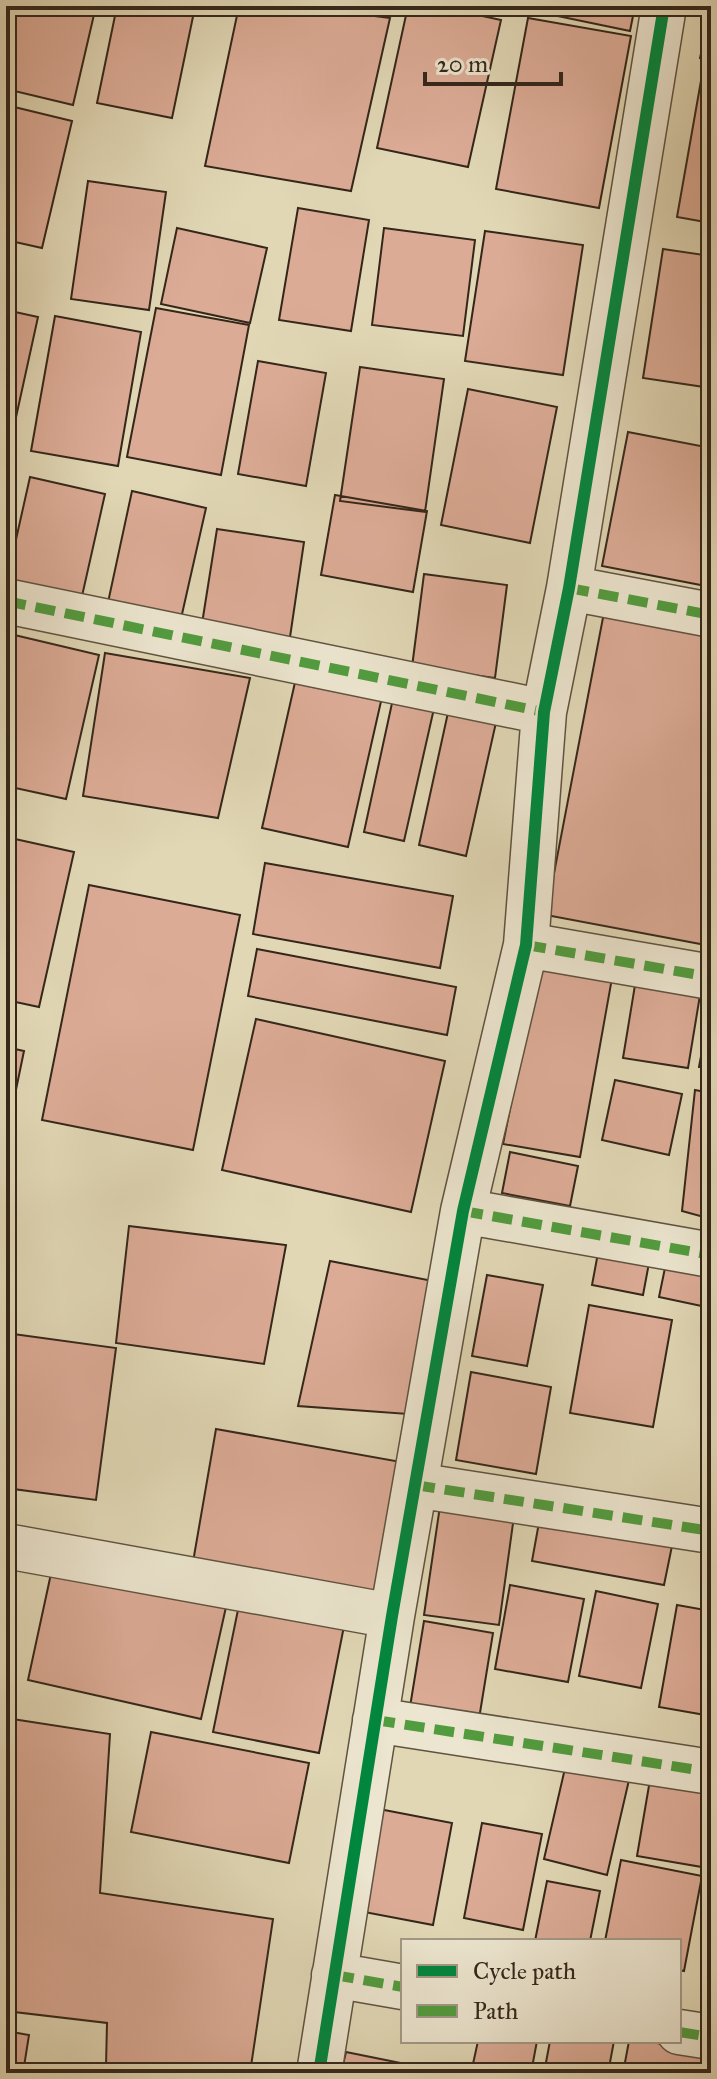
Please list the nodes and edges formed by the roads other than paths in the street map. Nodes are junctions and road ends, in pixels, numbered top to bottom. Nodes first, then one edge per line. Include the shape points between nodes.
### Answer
1 (664, 6) edge
2 (569, 588) junction
3 (6, 601) edge
4 (711, 615) edge
5 (544, 712) junction
6 (526, 945) junction
7 (711, 977) edge
8 (463, 1211) junction
9 (711, 1255) edge
10 (415, 1485) junction
11 (711, 1531) edge
12 (6, 1546) edge
13 (392, 1616) junction
14 (375, 1720) junction
15 (711, 1772) edge
16 (334, 1975) junction
17 (401, 1987) edge
18 (681, 2032) edge
19 (711, 2037) edge
20 (319, 2073) edge

1 - 2 street
2 - 4 street
2 - 5 street
3 - 5 street
5 - 6 street
6 - 7 street
6 - 8 street
8 - 9 street
8 - 10 street
10 - 11 street
10 - 13 street
12 - 13 street
13 - 14 street
14 - 15 street
14 - 16 street
16 - 17 street
16 - 20 street
18 - 19 street

